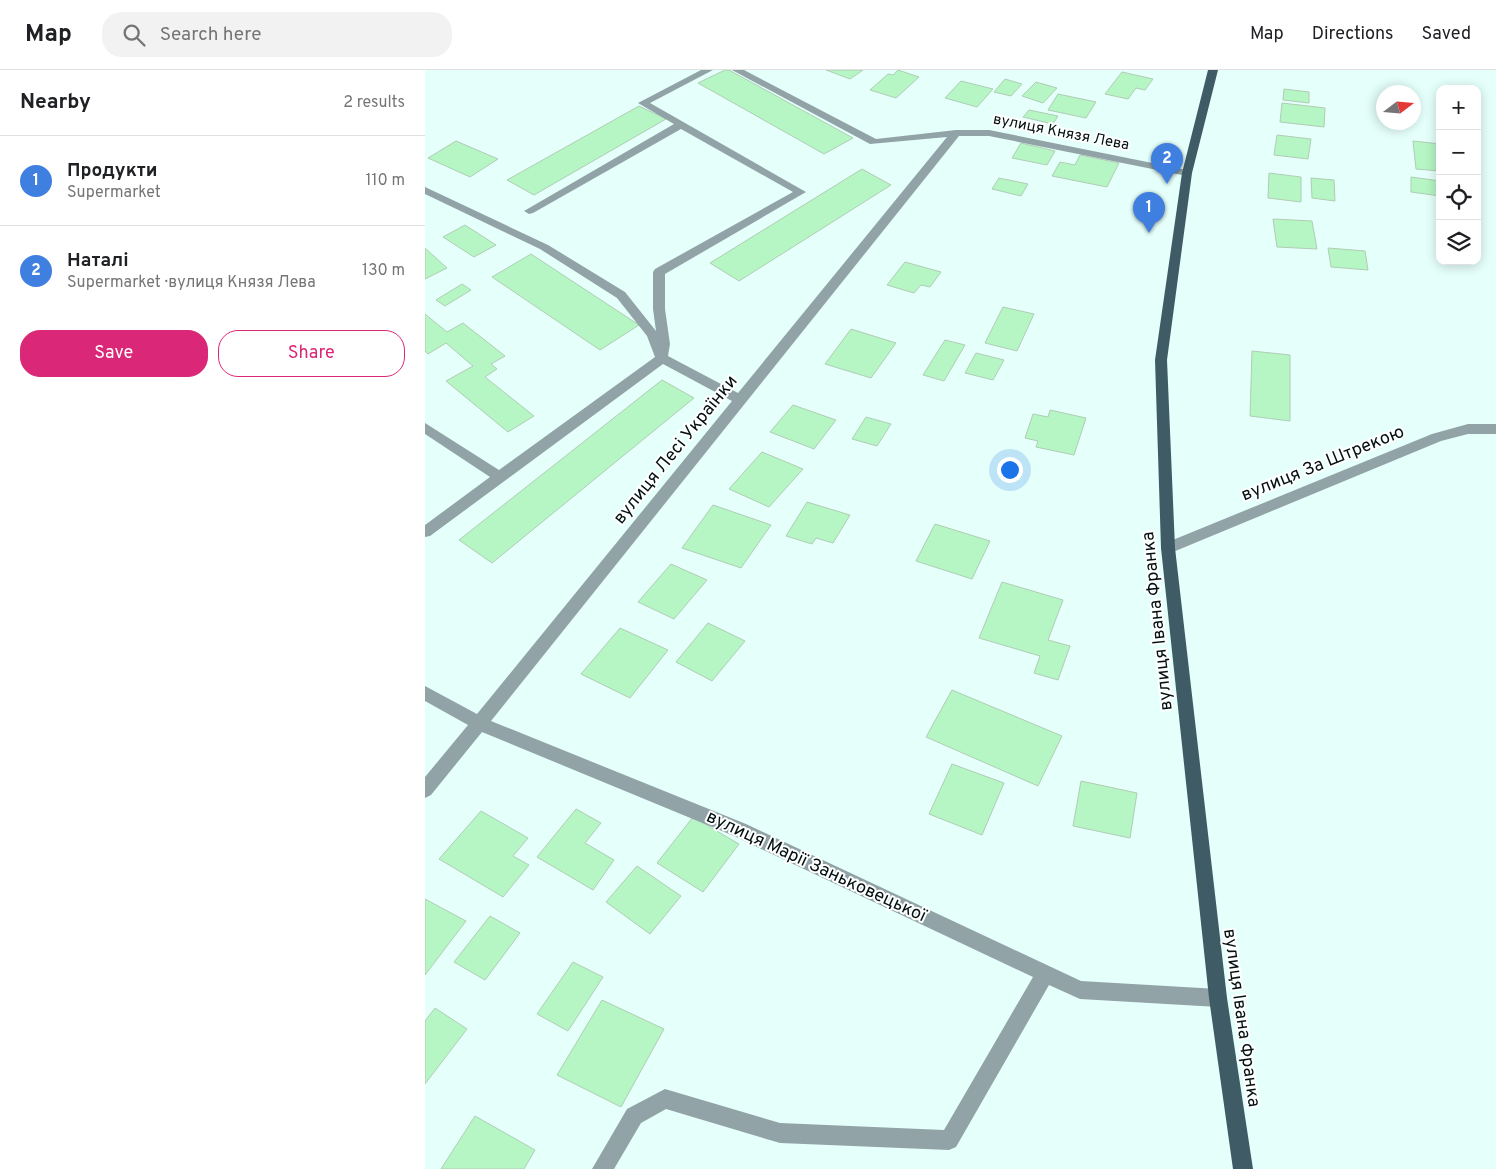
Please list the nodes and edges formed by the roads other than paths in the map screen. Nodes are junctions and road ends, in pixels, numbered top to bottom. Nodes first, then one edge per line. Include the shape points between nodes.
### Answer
1 (708, 70) edge
2 (737, 70) edge
3 (1213, 70) edge
4 (680, 124) junction
5 (955, 134) junction
6 (1187, 173) junction
7 (425, 190) edge
8 (529, 211) dead end
9 (662, 358) junction
10 (740, 400) junction
11 (425, 428) edge
12 (1496, 429) edge
13 (499, 477) junction
14 (425, 532) edge
15 (1168, 548) junction
16 (425, 693) edge
17 (478, 723) junction
18 (425, 790) edge
19 (1045, 974) junction
20 (1217, 998) junction
21 (602, 1169) edge
22 (1243, 1169) edge

1 - 4 street via 643,103
2 - 5 street, вулиця Князя Лева via 874,142
3 - 6 main road, вулиця Івана Франка
4 - 8 street
4 - 9 street via 801,192 659,272 659,309 664,331
5 - 6 street, вулиця Князя Лева via 989,133
5 - 10 street, вулиця Лесі Українки
6 - 15 main road, вулиця Івана Франка via 1161,360
7 - 9 street via 544,247 621,295 653,335
9 - 10 street
9 - 13 street
10 - 17 street, вулиця Лесі Українки
11 - 13 street
12 - 15 street, вулиця За Штрекою via 1468,429 1437,437
13 - 14 street
15 - 20 main road, вулиця Івана Франка
16 - 17 street, вулиця Марії Заньковецької
17 - 18 street, вулиця Лесі Українки
17 - 19 street, вулиця Марії Заньковецької via 740,830
19 - 20 street, вулиця Марії Заньковецької via 1080,990
19 - 21 street via 949,1140 780,1133 665,1099 634,1116
20 - 22 main road, вулиця Івана Франка

